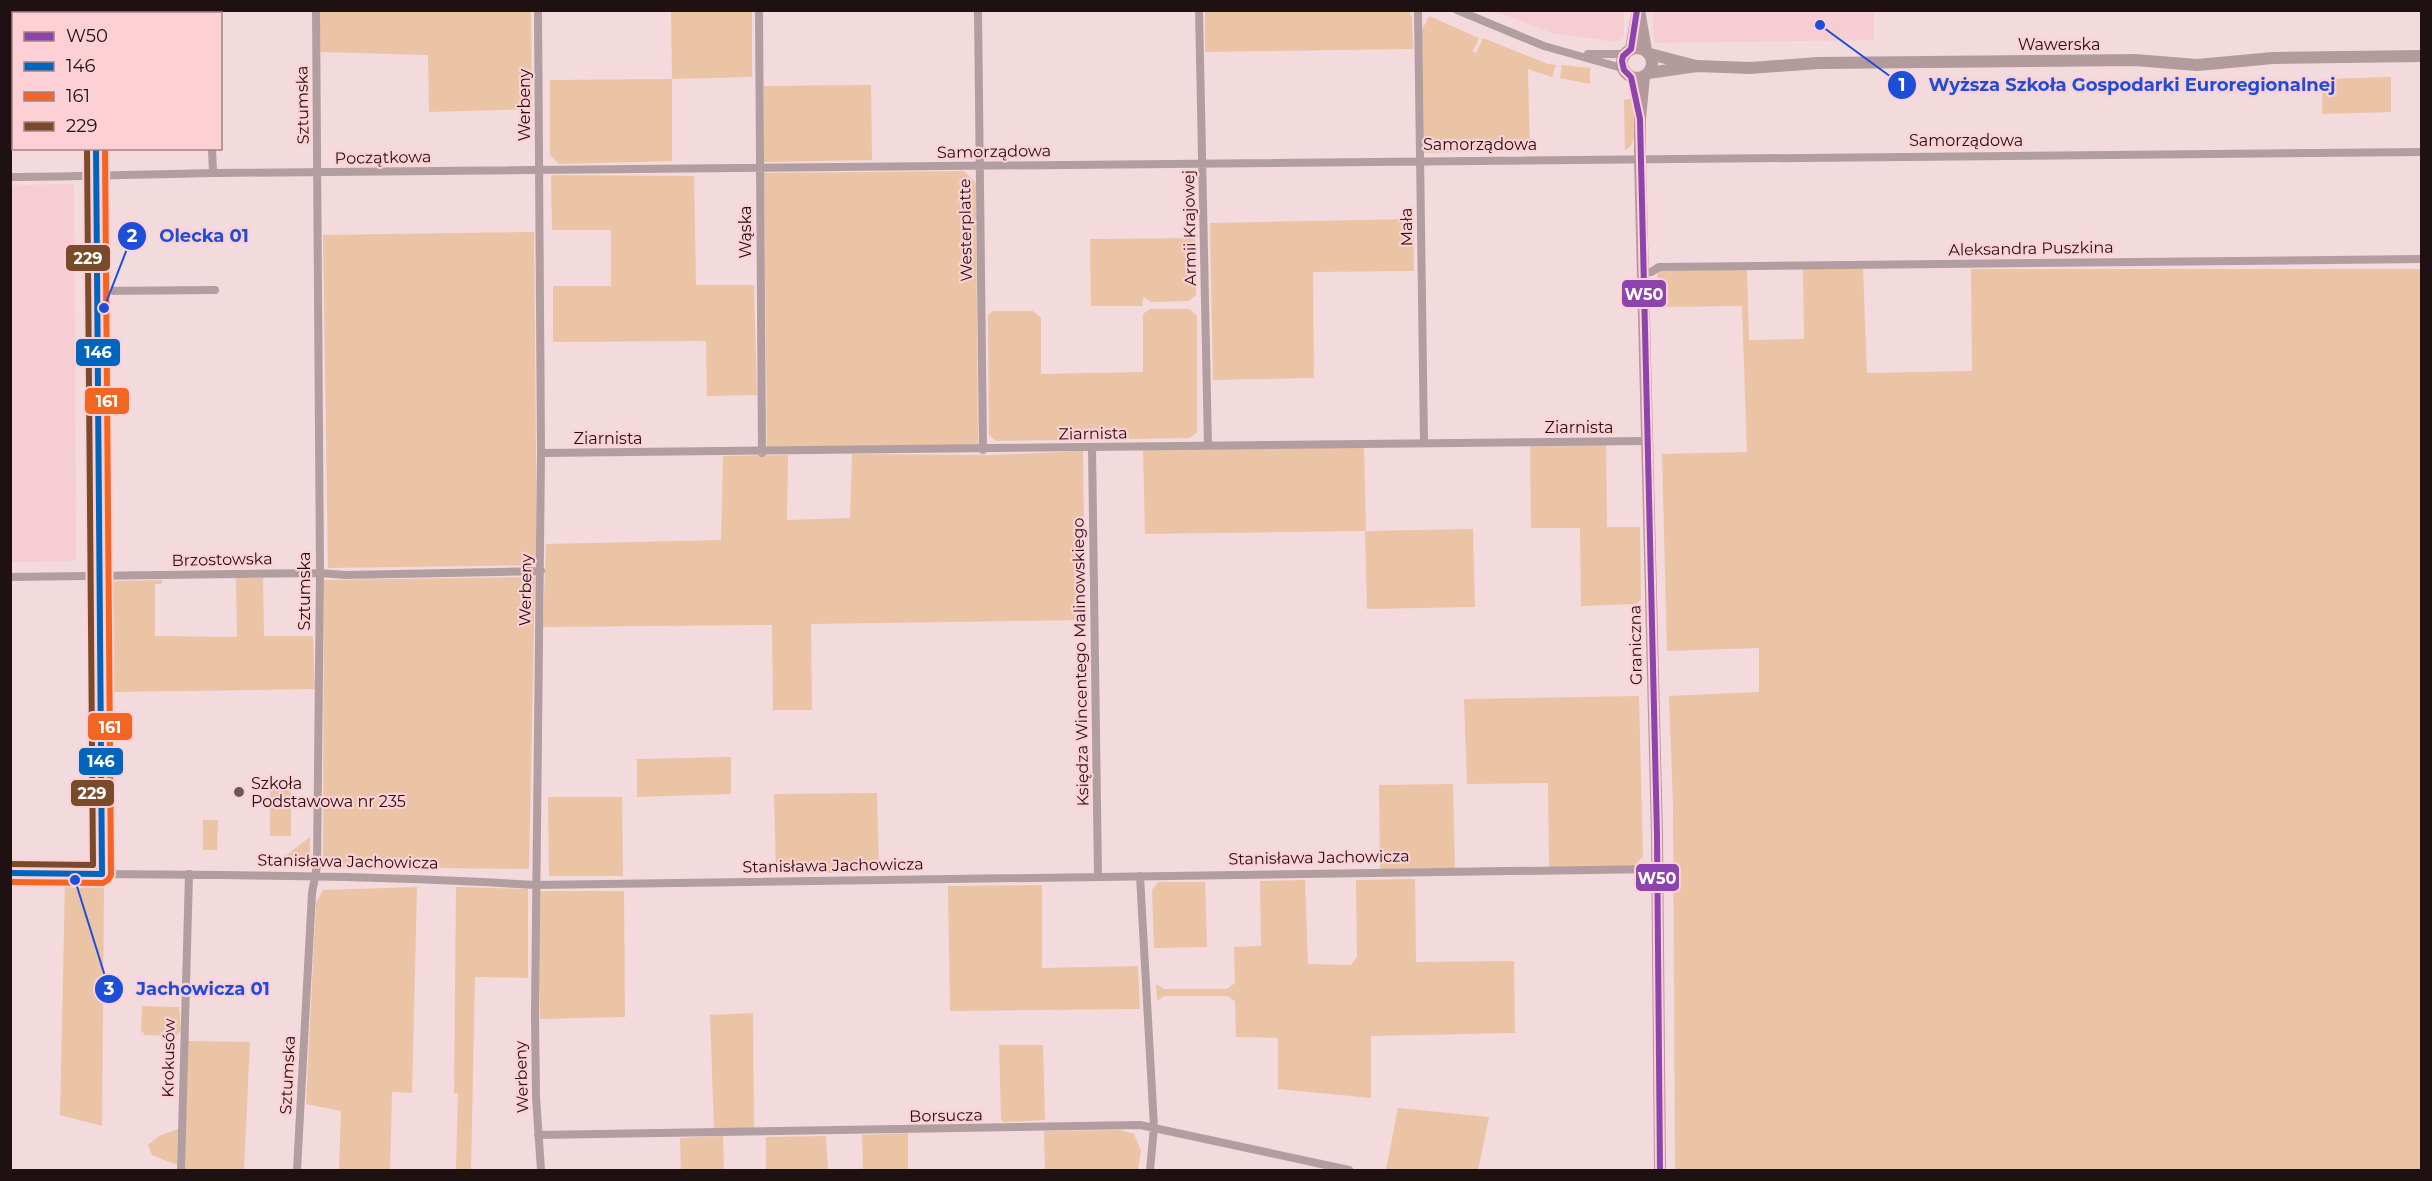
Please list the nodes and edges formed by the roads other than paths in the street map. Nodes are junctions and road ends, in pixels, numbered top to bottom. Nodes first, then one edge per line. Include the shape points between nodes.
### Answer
1 (316, 10) edge
2 (538, 10) edge
3 (759, 10) edge
4 (978, 10) edge
5 (1199, 10) edge
6 (1418, 10) edge
7 (1457, 10) edge
8 (1638, 10) edge
9 (1628, 52) junction
10 (1648, 52) junction
11 (1579, 54) junction
12 (2421, 56) edge
13 (1697, 66) junction
14 (1626, 72) junction
15 (1646, 75) junction
16 (1640, 119) junction
17 (96, 150) edge
18 (212, 150) edge
19 (2421, 152) edge
20 (1640, 158) junction
21 (1420, 160) junction
22 (1202, 163) junction
23 (979, 166) junction
24 (760, 167) junction
25 (540, 170) junction
26 (213, 173) junction
27 (318, 173) junction
28 (10, 177) edge
29 (96, 177) junction
30 (2421, 259) edge
31 (1643, 273) junction
32 (215, 290) dead end
33 (97, 291) junction
34 (1646, 441) junction
35 (1424, 443) junction
36 (1208, 446) junction
37 (1092, 447) junction
38 (983, 450) junction
39 (542, 453) junction
40 (762, 453) junction
41 (541, 571) junction
42 (320, 573) junction
43 (99, 576) junction
44 (10, 577) edge
45 (1657, 869) junction
46 (10, 873) edge
47 (102, 874) junction
48 (189, 874) junction
49 (1140, 876) junction
50 (316, 877) junction
51 (1098, 877) junction
52 (535, 885) junction
53 (1154, 1127) junction
54 (538, 1135) junction
55 (181, 1170) edge
56 (297, 1170) edge
57 (540, 1170) edge
58 (1150, 1170) edge
59 (1349, 1170) edge
60 (1660, 1170) edge

1 - 27 street, Sztumska
2 - 25 street, Werbeny
3 - 24 street, Wąska
4 - 23 street, Westerplatte
5 - 22 street, Armii Krajowej
6 - 21 street, Mała
7 - 11 street via 1544,46
8 - 9 street
8 - 10 street
9 - 10 street, Wawerska
9 - 11 street
9 - 14 street
10 - 13 street, Wawerska
10 - 15 street, Graniczna via 1652,64
11 - 14 street
12 - 13 street, Wawerska via 2273,58 2197,65 2104,60
13 - 15 street, Wawerska
14 - 15 street, Wawerska
14 - 16 street, Graniczna
15 - 16 street, Graniczna
16 - 20 street, Graniczna
17 - 29 street
18 - 26 street
19 - 20 street, Samorządowa
20 - 21 street, Samorządowa
20 - 31 street, Graniczna
21 - 22 street, Samorządowa
21 - 35 street, Mała
22 - 23 street, Samorządowa
22 - 36 street, Armii Krajowej
23 - 24 street, Samorządowa
23 - 38 street, Westerplatte
24 - 25 street, Samorządowa
24 - 40 street, Wąska
25 - 27 street, Początkowa
25 - 39 street, Werbeny
26 - 27 street, Początkowa
26 - 29 street, Początkowa
27 - 42 street, Sztumska
28 - 29 street, Początkowa
29 - 33 street
30 - 31 street, Aleksandra Puszkina via 1659,267
31 - 34 street, Graniczna
32 - 33 street
33 - 43 street
34 - 35 street, Ziarnista
34 - 45 street, Graniczna
35 - 36 street, Ziarnista
36 - 37 street, Ziarnista
37 - 38 street, Ziarnista
37 - 51 street, Księdza Wincentego Malinowskiego
38 - 40 street, Ziarnista
39 - 40 street, Ziarnista
39 - 41 street, Werbeny
41 - 42 street, Brzostowska
41 - 52 street, Werbeny
42 - 43 street, Brzostowska
42 - 50 street, Sztumska
43 - 44 street, Brzostowska
43 - 47 street
45 - 49 street, Stanisława Jachowicza
45 - 60 street, Graniczna
46 - 47 street, Stanisława Jachowicza
47 - 48 street, Stanisława Jachowicza
48 - 50 street, Stanisława Jachowicza
48 - 55 street, Krokusów
49 - 51 street, Stanisława Jachowicza
49 - 53 street
50 - 52 street, Stanisława Jachowicza
50 - 56 street, Sztumska
51 - 52 street, Stanisława Jachowicza
52 - 54 street, Werbeny
53 - 54 street, Borsucza
53 - 58 street
53 - 59 street, Borsucza
54 - 57 street, Werbeny

